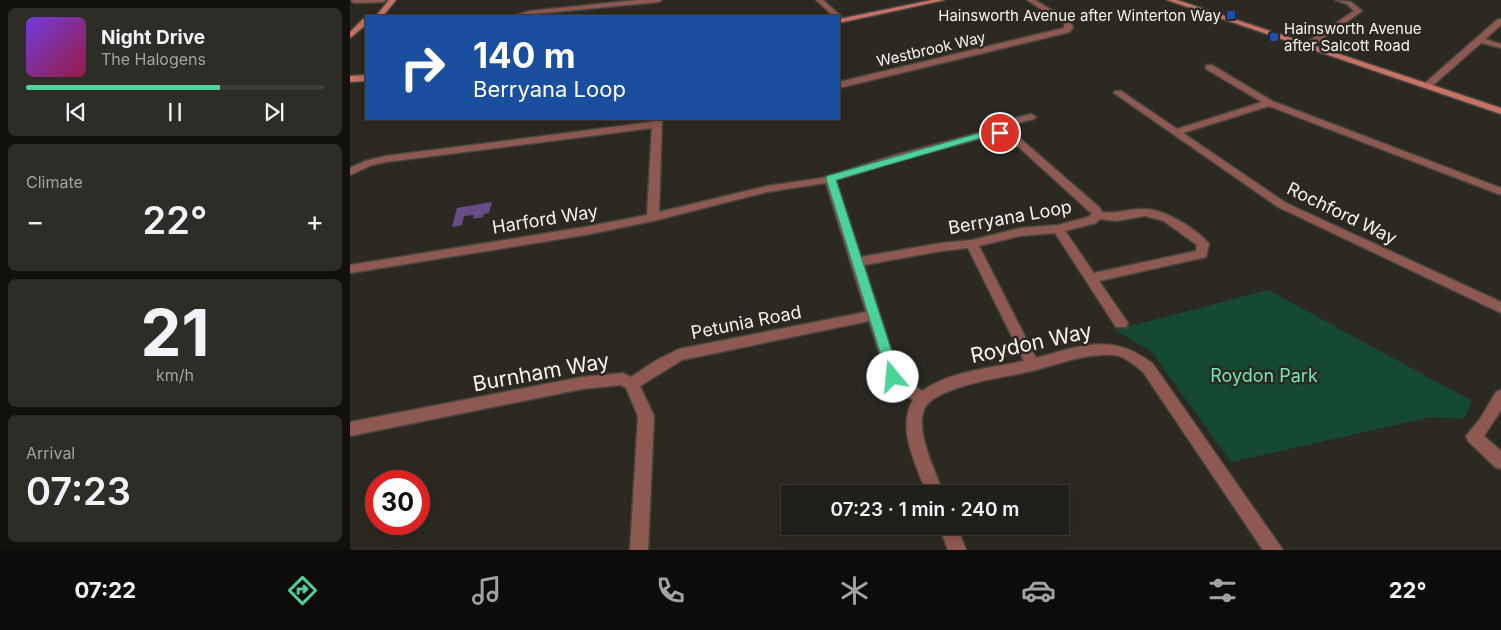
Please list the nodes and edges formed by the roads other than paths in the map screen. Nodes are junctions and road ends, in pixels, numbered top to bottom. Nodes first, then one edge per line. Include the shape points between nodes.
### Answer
1 (383, 0) edge
2 (393, 0) edge
3 (659, 0) edge
4 (819, 0) edge
5 (925, 0) edge
6 (942, 0) edge
7 (1030, 0) edge
8 (1176, 0) edge
9 (1338, 0) edge
10 (355, 1) edge
11 (372, 15) edge
12 (380, 15) edge
13 (521, 15) edge
14 (836, 15) edge
15 (840, 18) edge
16 (840, 18) edge
17 (1501, 21) edge
18 (365, 22) edge
19 (365, 32) edge
20 (350, 36) edge
21 (1480, 40) junction
22 (1309, 45) junction
23 (350, 46) edge
24 (1501, 46) edge
25 (1209, 67) dead end
26 (350, 73) edge
27 (365, 73) edge
28 (365, 78) edge
29 (350, 79) edge
30 (840, 85) edge
31 (1429, 85) junction
32 (1118, 93) dead end
33 (1269, 103) junction
34 (1501, 109) edge
35 (1031, 117) dead end
36 (657, 121) edge
37 (1176, 132) junction
38 (1000, 133) junction
39 (350, 172) edge
40 (830, 178) junction
41 (1501, 192) edge
42 (1098, 216) junction
43 (653, 217) junction
44 (1058, 229) junction
45 (972, 244) junction
46 (857, 262) junction
47 (350, 269) edge
48 (1091, 278) junction
49 (1501, 308) edge
50 (874, 315) junction
51 (1121, 323) dead end
52 (1033, 365) junction
53 (632, 384) junction
54 (1501, 396) edge
55 (922, 399) junction
56 (350, 429) edge
57 (1501, 462) edge
58 (933, 485) edge
59 (951, 535) edge
60 (639, 550) edge
61 (957, 550) edge
62 (1274, 550) edge

1 - 10 street
1 - 11 street
2 - 12 street
3 - 13 street
4 - 14 street
5 - 15 street
6 - 16 street
7 - 30 street, Westbrook Way via 1067,23 1067,30
8 - 22 street
9 - 22 street via 1349,3 1358,11
17 - 21 street
18 - 20 street
19 - 23 street
21 - 24 street
21 - 31 street
22 - 31 street
25 - 33 street
26 - 27 street
28 - 29 street
31 - 34 street
32 - 37 street, Rochford Way
33 - 37 street
33 - 41 street
35 - 38 street via 1011,122
36 - 39 street via 386,159
36 - 43 street
37 - 49 street, Rochford Way via 1282,205
38 - 40 street via 983,134
38 - 42 street, Berryana Loop via 1013,137 1096,210
40 - 43 street via 767,189
40 - 46 street
42 - 44 street, Berryana Loop
42 - 48 street via 1116,217 1145,212 1168,218 1203,244 1202,254
43 - 47 street, Harford Way
44 - 45 street, Berryana Loop via 1020,232
44 - 48 street
45 - 46 street, Berryana Loop
45 - 52 street
46 - 50 street
48 - 51 street
50 - 53 street, Petunia Road via 679,355
50 - 55 street via 893,377
52 - 55 street, Roydon Way via 946,385
52 - 62 street, Roydon Way via 1104,349 1118,350 1135,358 1148,368
53 - 56 street, Burnham Way via 623,379 582,383
53 - 60 street, Burnham Way via 646,416
54 - 57 street via 1474,436
55 - 58 street via 913,420 916,439
59 - 61 street

